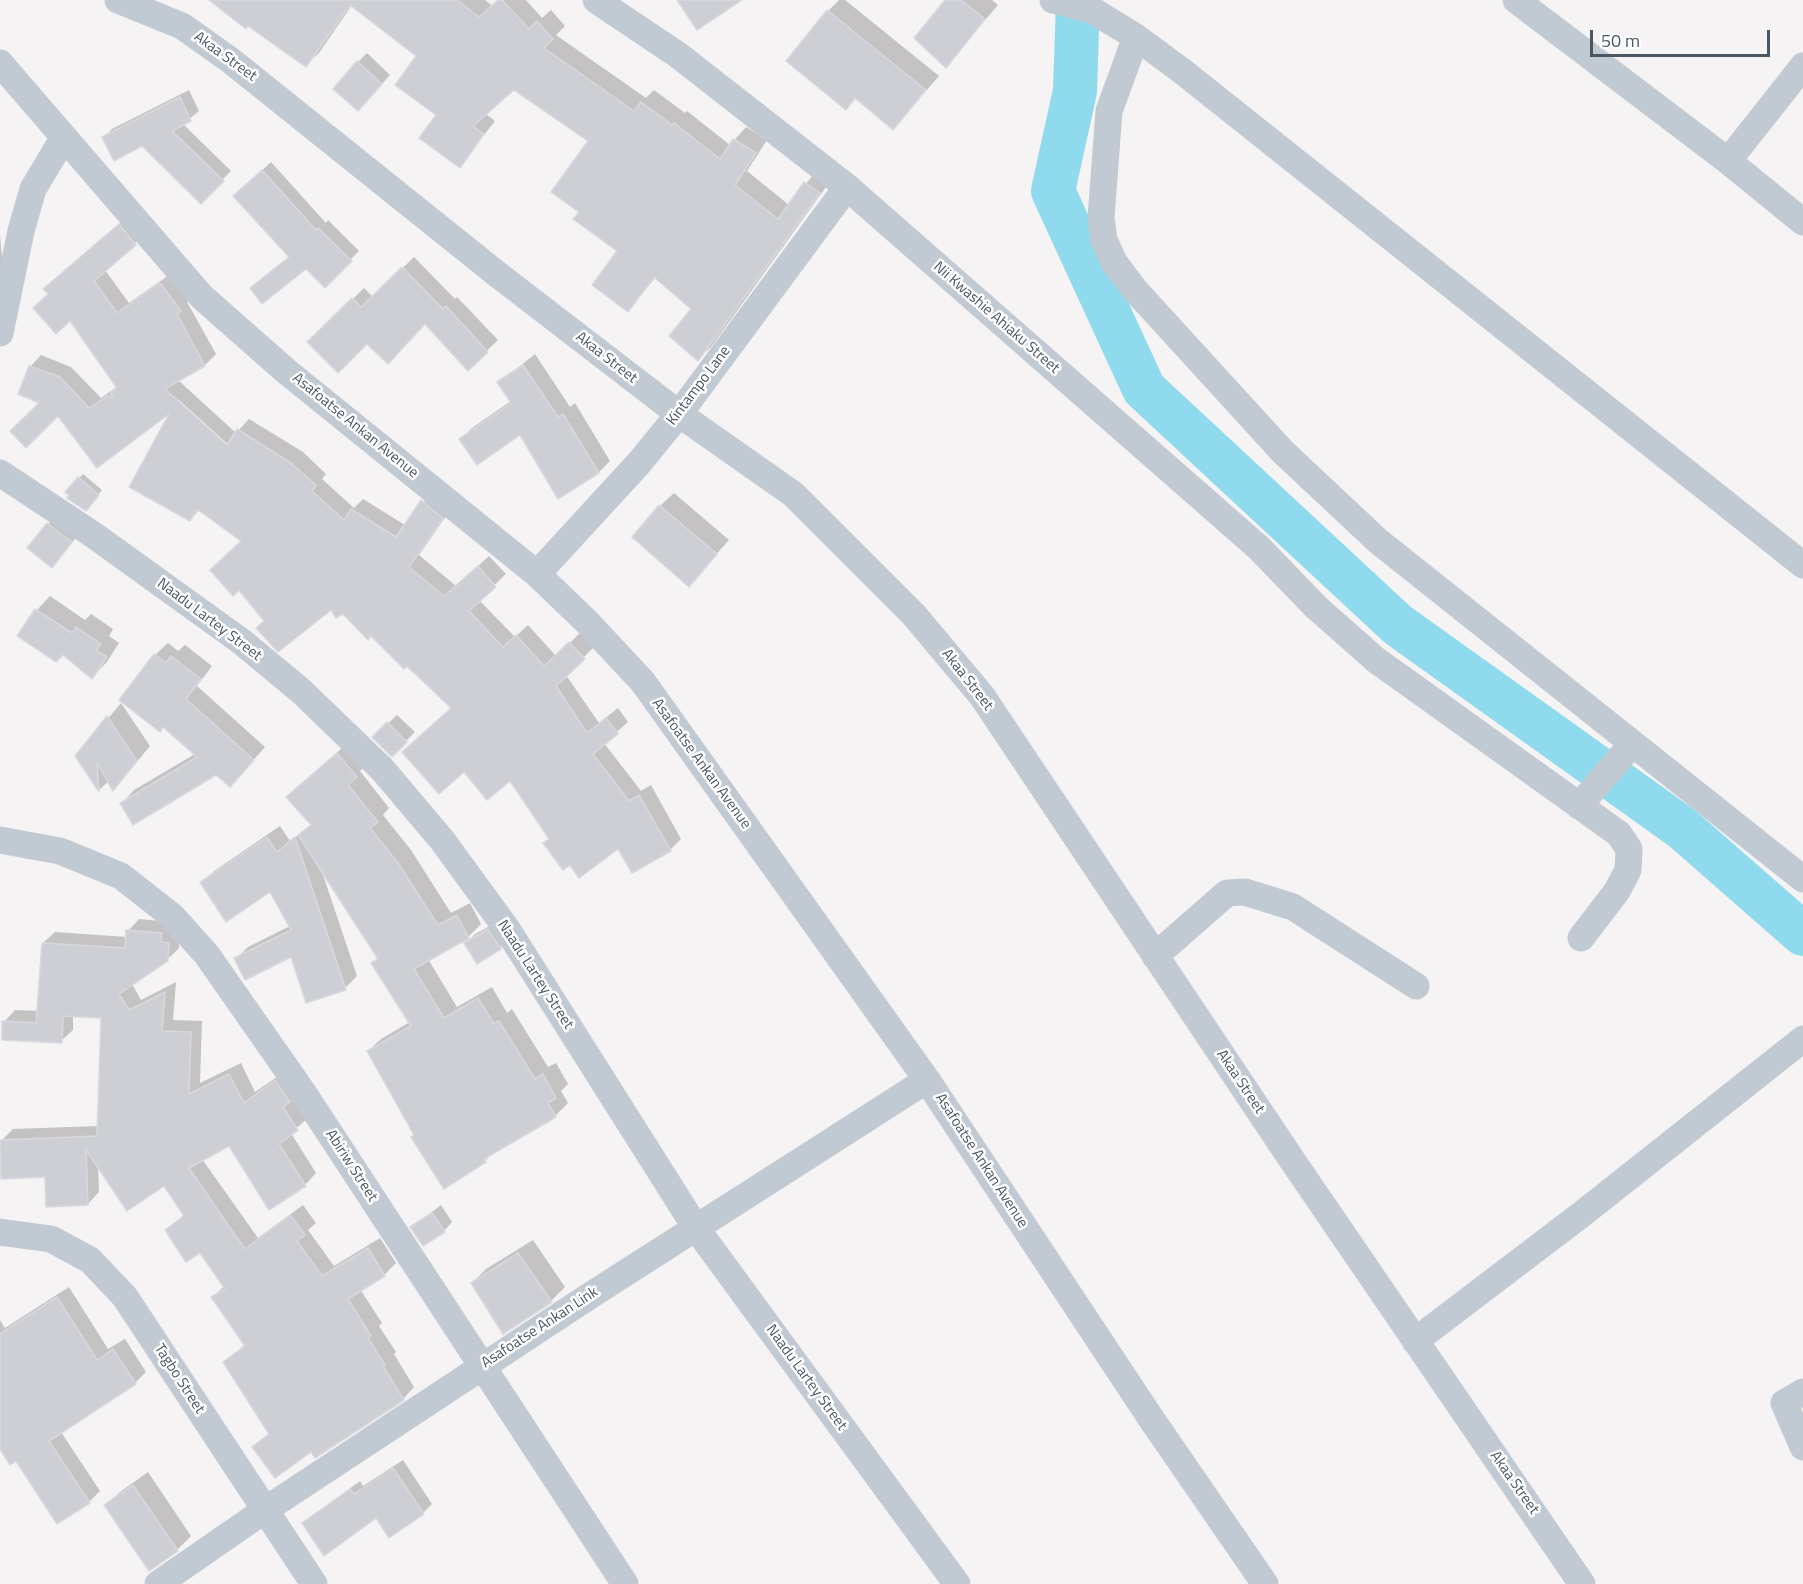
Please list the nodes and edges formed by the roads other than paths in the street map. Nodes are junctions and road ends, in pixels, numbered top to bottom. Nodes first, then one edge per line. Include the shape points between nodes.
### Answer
1 (118, 0) edge
2 (596, 0) edge
3 (1053, 0) edge
4 (1516, 0) edge
5 (1136, 37) junction
6 (0, 63) edge
7 (1803, 66) edge
8 (64, 137) junction
9 (1728, 161) junction
10 (847, 187) junction
11 (1803, 222) edge
12 (0, 333) edge
13 (679, 414) junction
14 (0, 473) edge
15 (1803, 565) edge
16 (537, 574) junction
17 (1626, 751) junction
18 (1586, 798) junction
19 (0, 840) edge
20 (1803, 879) edge
21 (1581, 938) dead end
22 (1155, 956) junction
23 (1416, 986) dead end
24 (1803, 1039) edge
25 (927, 1080) junction
26 (696, 1228) junction
27 (0, 1232) edge
28 (1415, 1341) junction
29 (483, 1365) junction
30 (1803, 1392) edge
31 (1803, 1447) edge
32 (265, 1510) junction
33 (158, 1584) edge
34 (314, 1584) edge
35 (625, 1584) edge
36 (957, 1584) edge
37 (1265, 1584) edge
38 (1582, 1584) edge

1 - 13 street, Akaa Street via 182,26 230,60
2 - 10 street, Nii Kwashie Ahiaku Street via 678,55
3 - 5 street via 1092,10
4 - 9 street
5 - 15 street via 1260,131
5 - 17 street via 1109,111 1101,218 1113,262 1134,290 1283,452 1378,541
6 - 8 street, Asafoatse Ankan Avenue
7 - 9 street
8 - 12 street via 33,189
8 - 16 street, Asafoatse Ankan Avenue via 202,297 286,371
9 - 11 street
10 - 13 street, Kintampo Lane
10 - 18 street, Nii Kwashie Ahiaku Street via 1259,548 1316,607 1376,660
13 - 16 street, Kintampo Lane
13 - 22 street, Akaa Street via 793,494 914,615 982,696
14 - 26 street, Naadu Lartey Street via 242,642 301,691 382,769 442,840 507,929
16 - 25 street, Asafoatse Ankan Avenue via 643,682
17 - 18 street
17 - 20 street
18 - 21 street, Nii Kwashie Ahiaku Street via 1629,849 1628,870 1617,891
19 - 29 street, Abiriw Street via 60,851 121,876 179,923 207,954 302,1091
22 - 23 street via 1227,893 1245,892 1293,907
22 - 28 street, Akaa Street
24 - 28 street
25 - 26 street, Asafoatse Ankan Link
25 - 37 street, Asafoatse Ankan Avenue
26 - 29 street, Asafoatse Ankan Link
26 - 36 street, Naadu Lartey Street
27 - 32 street, Tagbo Street via 51,1239 90,1260 125,1297
28 - 38 street, Akaa Street
29 - 32 street, Asafoatse Ankan Link
29 - 35 street, Abiriw Street
30 - 31 street via 1785,1403
32 - 33 street, Asafoatse Ankan Link
32 - 34 street, Tagbo Street

